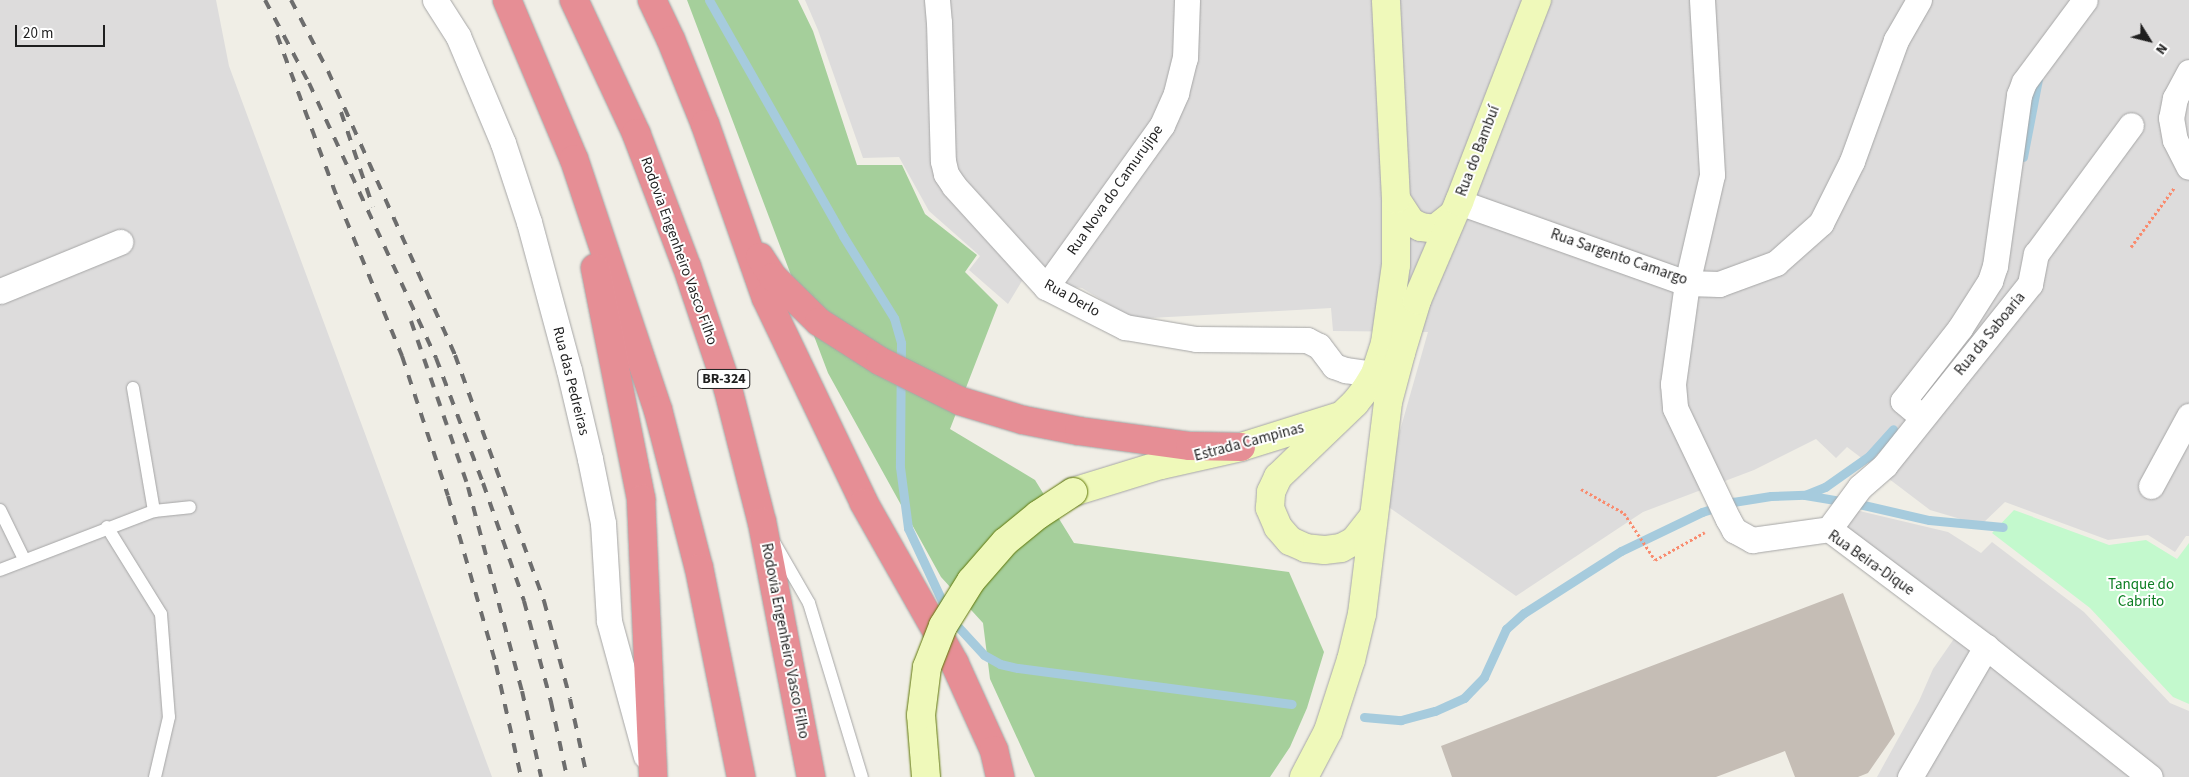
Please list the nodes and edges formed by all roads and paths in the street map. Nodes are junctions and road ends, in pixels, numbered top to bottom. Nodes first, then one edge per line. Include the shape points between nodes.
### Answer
1 (435, 0) edge
2 (507, 0) edge
3 (574, 0) edge
4 (652, 0) edge
5 (937, 0) edge
6 (1186, 0) edge
7 (1386, 0) edge
8 (1537, 0) edge
9 (1702, 0) edge
10 (1919, 0) edge
11 (2085, 0) edge
12 (2189, 72) edge
13 (2131, 125) dead end
14 (574, 159) junction
15 (2189, 167) edge
16 (1396, 199) junction
17 (1455, 209) junction
18 (738, 222) junction
19 (120, 242) dead end
20 (2131, 247) dead end
21 (1688, 283) junction
22 (1046, 287) junction
23 (0, 291) edge
24 (1375, 374) junction
25 (133, 388) dead end
26 (1915, 411) junction
27 (1343, 414) junction
28 (2189, 416) edge
29 (1241, 447) junction
30 (2151, 486) dead end
31 (1581, 489) dead end
32 (190, 507) dead end
33 (1722, 508) junction
34 (0, 510) edge
35 (154, 511) junction
36 (1372, 517) junction
37 (762, 522) junction
38 (1834, 522) junction
39 (107, 527) junction
40 (24, 559) junction
41 (0, 570) edge
42 (1986, 647) junction
43 (155, 777) edge
44 (652, 777) edge
45 (741, 777) edge
46 (811, 777) edge
47 (862, 777) edge
48 (926, 777) edge
49 (1000, 777) edge
50 (1304, 777) edge
51 (1910, 777) edge
52 (2150, 777) edge

1 - 44 street, Rua das Pedreiras via 458,36 503,142 529,222 590,459 603,523 609,621
2 - 14 highway
3 - 37 highway, Rodovia Engenheiro Vasco Filho / BR-324 via 636,133 687,267 728,389
4 - 18 highway via 705,124
5 - 22 street, Rua Derlo via 946,174
6 - 22 street, Rua Nova do Camurujipe via 1185,58 1176,93 1162,125
7 - 16 main road, Estrada Campinas
8 - 17 main road, Rua do Bambuí
9 - 21 street, Rua Beira-Dique via 1712,175
10 - 21 street, Rua Sargento Camargo via 1896,40 1852,161 1821,223 1776,263 1719,284
11 - 26 street via 2030,70 2019,95 1995,266 1990,281 1960,328 1902,401
12 - 15 street via 2175,98 2171,118 2175,140
13 - 26 street, Rua da Saboaria via 2036,254 2030,284 1983,345
14 - 44 highway via 641,499
14 - 45 highway via 658,410 700,568
15 - 20 path
16 - 17 main road via 1411,222 1421,227 1435,229
16 - 24 main road, Estrada Campinas via 1396,265 1391,310
17 - 21 street, Rua Sargento Camargo
17 - 36 main road, Rua do Bambuí via 1417,300 1388,402
18 - 29 highway via 773,277 819,322 880,361 960,400 1023,420 1079,431 1190,446
18 - 49 highway via 766,298 864,503 954,662 994,750
19 - 23 street
21 - 33 street, Rua Beira-Dique via 1673,384 1675,408
22 - 24 street, Rua Derlo via 1125,327 1196,339 1307,340 1319,346 1334,366
24 - 27 main road, Estrada Campinas
25 - 35 lane
26 - 38 street, Rua da Saboaria via 1885,465 1860,487
27 - 29 main road, Estrada Campinas
27 - 36 main road via 1278,477 1271,492 1270,508 1278,527 1290,541 1306,548 1324,550 1354,542
28 - 30 street
29 - 48 main road, Estrada Campinas, bridge via 1152,467 1073,492 1005,542 971,581 943,626 928,667 922,715
31 - 33 path via 1624,513 1655,560
32 - 35 lane
33 - 38 street, Rua Beira-Dique via 1734,530 1752,540
34 - 40 lane
35 - 39 lane
36 - 50 main road via 1362,614 1351,660 1328,731
37 - 46 highway, Rodovia Engenheiro Vasco Filho / BR-324
37 - 47 lane via 809,603
38 - 42 street, Rua Beira-Dique
39 - 40 lane
39 - 43 lane via 161,614 169,718
40 - 41 lane
42 - 51 street
42 - 52 street, Rua Beira-Dique

